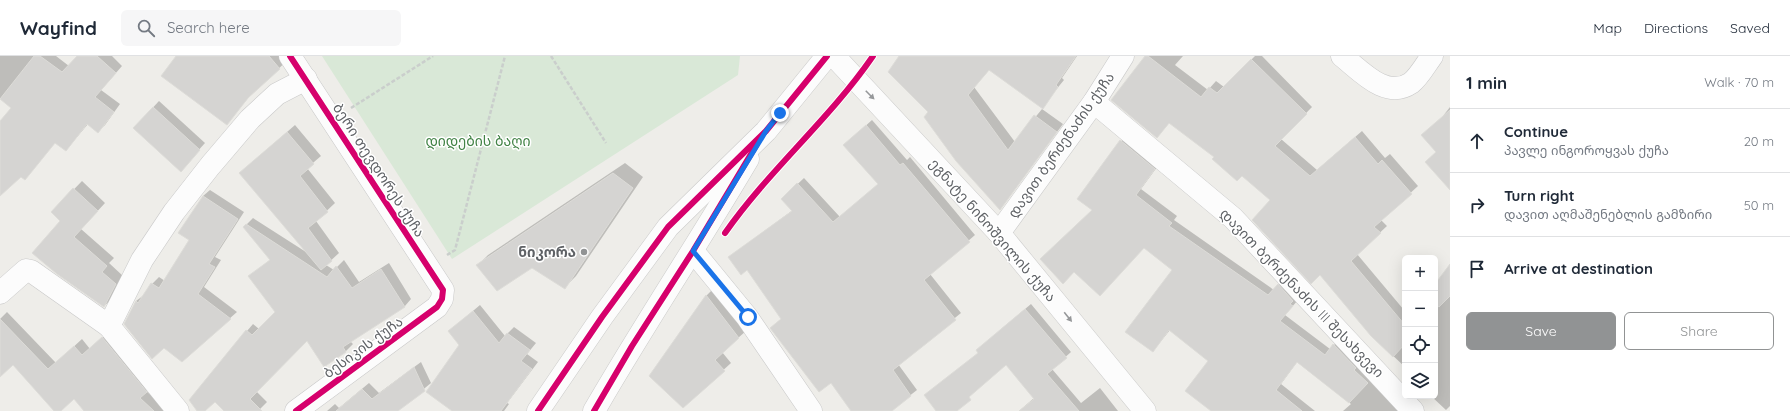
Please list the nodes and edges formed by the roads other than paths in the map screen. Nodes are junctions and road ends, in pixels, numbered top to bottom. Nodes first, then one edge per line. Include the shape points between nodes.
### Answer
1 (290, 56) edge
2 (827, 56) edge
3 (834, 56) edge
4 (1123, 56) edge
5 (1342, 56) edge
6 (1432, 56) edge
7 (306, 79) junction
8 (1094, 102) junction
9 (766, 131) junction
10 (999, 232) junction
11 (693, 251) junction
12 (0, 293) edge
13 (442, 299) joint
14 (109, 326) junction
15 (178, 411) edge
16 (296, 411) edge
17 (538, 411) edge
18 (594, 411) edge
19 (811, 411) edge
20 (1145, 411) edge
21 (1413, 411) edge

1 - 7 street, ბერი თევდორეს ქუჩა
2 - 9 street
3 -> 10 street, ეგნატე ნინოშვილის ქუჩა
4 - 8 street, დავით ბერძენაძის ქუჩა
5 - 6 street via 1378,84 1393,89 1412,82
7 - 13 street, ბერი თევდორეს ქუჩა via 443,290
7 - 14 street via 277,94 250,120 210,166 174,212 142,260
8 - 10 street, დავით ბერძენაძის ქუჩა
8 - 21 street, დავით ბერძენაძის III შესახვევი via 1233,218
9 - 11 street
9 - 17 street via 668,227
10 -> 20 street, ეგნატე ნინოშვილის ქუჩა
11 - 18 street
11 - 19 street via 748,317
12 - 14 street via 21,272 31,271
13 - 16 street, ბესიკის ქუჩა via 437,307
14 - 15 street

